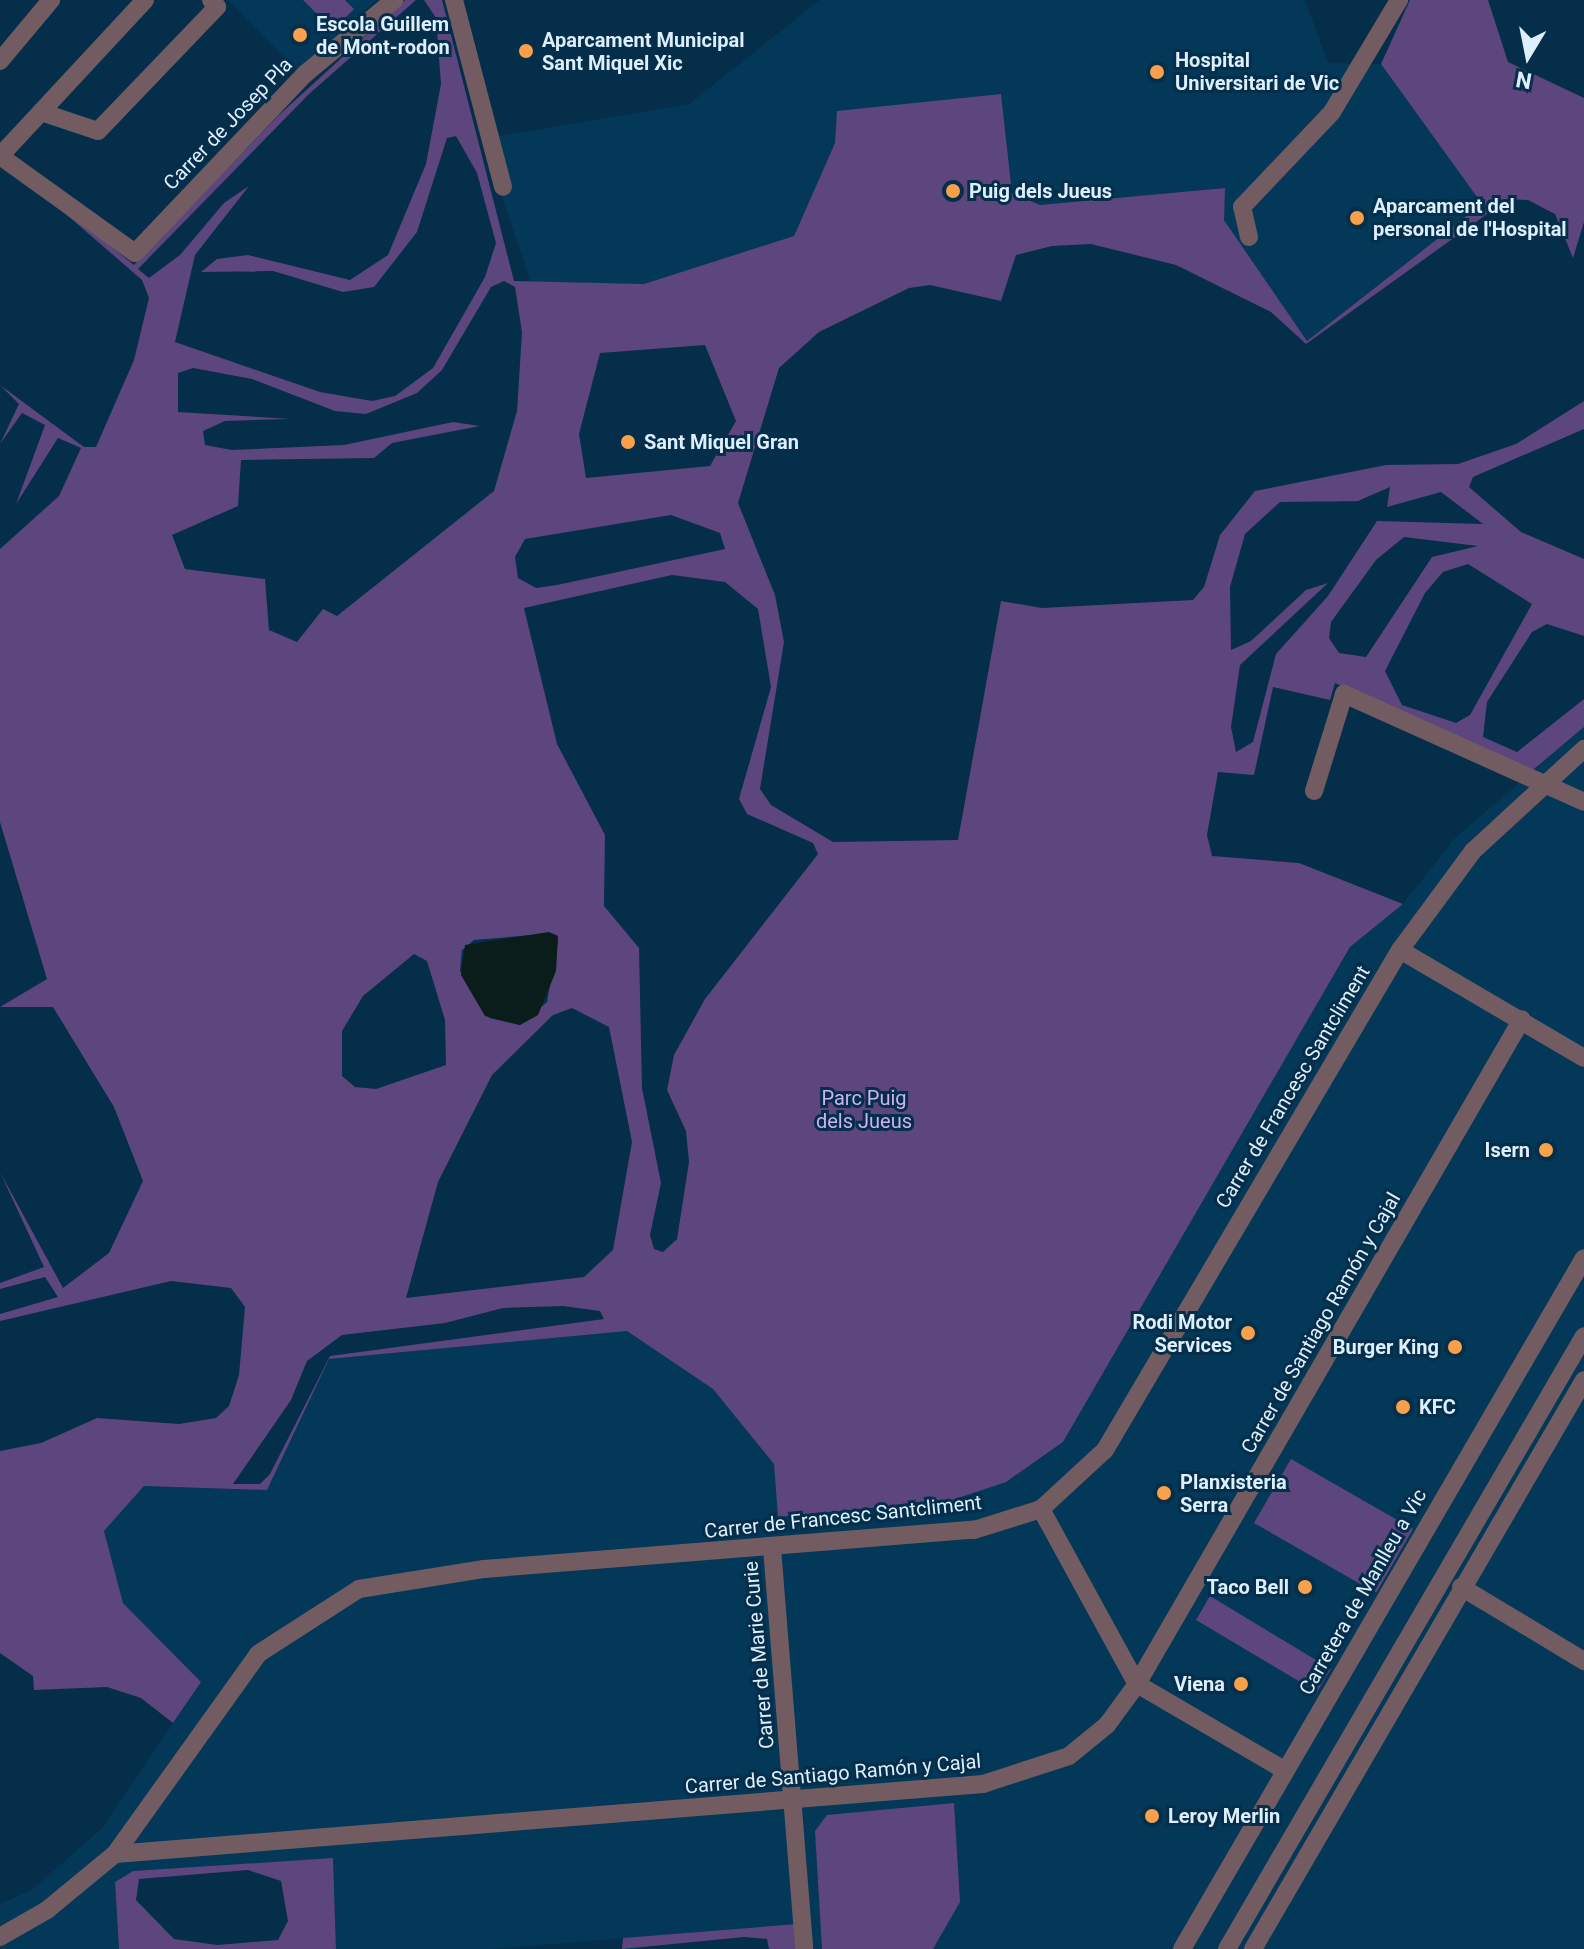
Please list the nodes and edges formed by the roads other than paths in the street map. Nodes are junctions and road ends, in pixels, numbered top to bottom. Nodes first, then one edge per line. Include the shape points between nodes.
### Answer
1 (51, 0) edge
2 (145, 0) edge
3 (211, 0) edge
4 (394, 0) edge
5 (454, 0) edge
6 (1399, 0) edge
7 (0, 61) edge
8 (41, 112) junction
9 (0, 156) edge
10 (503, 187) dead end
11 (1249, 237) dead end
12 (1584, 749) edge
13 (1544, 781) junction
14 (1314, 791) dead end
15 (1584, 802) edge
16 (1400, 950) junction
17 (1522, 1019) junction
18 (1584, 1058) edge
19 (1584, 1258) edge
20 (1584, 1336) edge
21 (1584, 1380) edge
22 (1041, 1509) junction
23 (772, 1548) junction
24 (1461, 1587) junction
25 (1584, 1661) edge
26 (1137, 1684) junction
27 (1284, 1770) junction
28 (793, 1802) junction
29 (115, 1854) junction
30 (7, 1940) edge
31 (804, 1949) edge
32 (1182, 1949) edge
33 (1227, 1949) edge
34 (1253, 1949) edge

1 - 7 street
2 - 8 street
3 - 8 street via 217,7 98,131
4 - 9 street, Carrer de Josep Pla via 305,74 135,253
5 - 10 street
6 - 11 street via 1332,112 1242,207
8 - 9 street
12 - 13 street, Carrer de Francesc Santcliment
13 - 14 street via 1344,694
13 - 15 street
13 - 16 street, Carrer de Francesc Santcliment via 1473,851
16 - 17 street
16 - 22 street, Carrer de Francesc Santcliment via 1105,1450
17 - 18 street
17 - 26 street, Carrer de Santiago Ramón y Cajal
19 - 27 street, Carretera de Manlleu a Vic
20 - 33 street
21 - 24 street
22 - 23 street, Carrer de Francesc Santcliment via 974,1530
22 - 26 street
23 - 28 street, Carrer de Marie Curie
23 - 29 street, Carrer de Francesc Santcliment via 484,1569 359,1589 302,1619 258,1654
24 - 25 street
24 - 34 street
26 - 27 street
26 - 28 street, Carrer de Santiago Ramón y Cajal via 1107,1725 1039,1771 983,1784
27 - 32 street, Carretera de Manlleu a Vic
28 - 29 street, Carrer de Santiago Ramón y Cajal
28 - 31 street, Carrer de Marie Curie
29 - 30 street, Carrer de Francesc Santcliment

